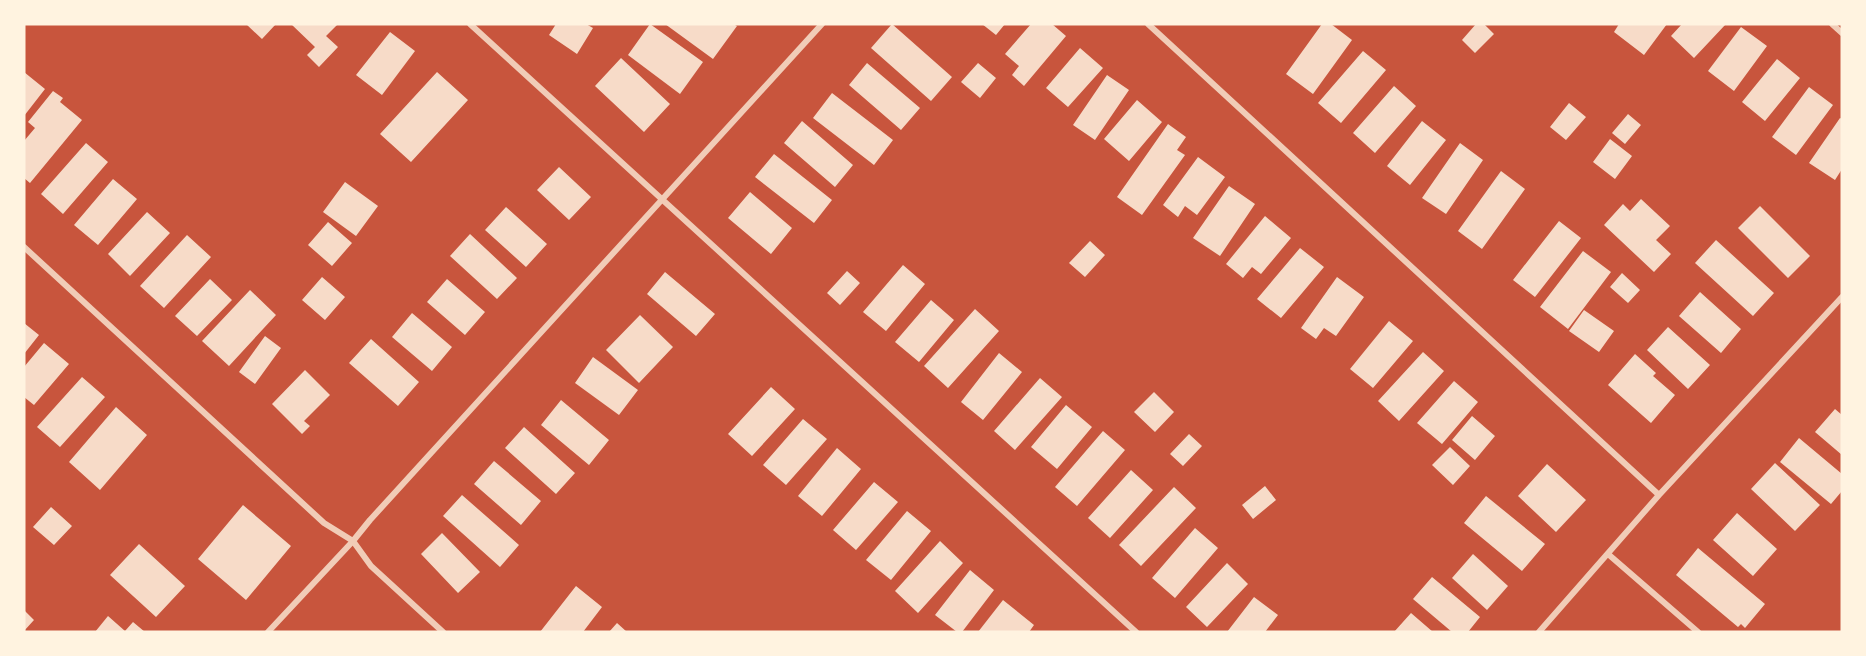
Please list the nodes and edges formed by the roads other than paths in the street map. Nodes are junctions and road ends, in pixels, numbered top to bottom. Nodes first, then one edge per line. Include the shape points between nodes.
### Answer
1 (470, 24) edge
2 (822, 24) edge
3 (1148, 24) edge
4 (1832, 24) edge
5 (1842, 33) edge
6 (662, 199) junction
7 (24, 247) edge
8 (1842, 297) edge
9 (1659, 495) junction
10 (353, 541) junction
11 (1608, 554) junction
12 (268, 632) edge
13 (443, 632) edge
14 (1136, 632) edge
15 (1539, 632) edge
16 (1698, 632) edge

1 - 6 street
2 - 6 street
3 - 9 street
4 - 5 street
6 - 10 street
6 - 14 street
7 - 10 street via 324,523
8 - 9 street
9 - 11 street
10 - 12 street
10 - 13 street via 370,566
11 - 15 street
11 - 16 street

